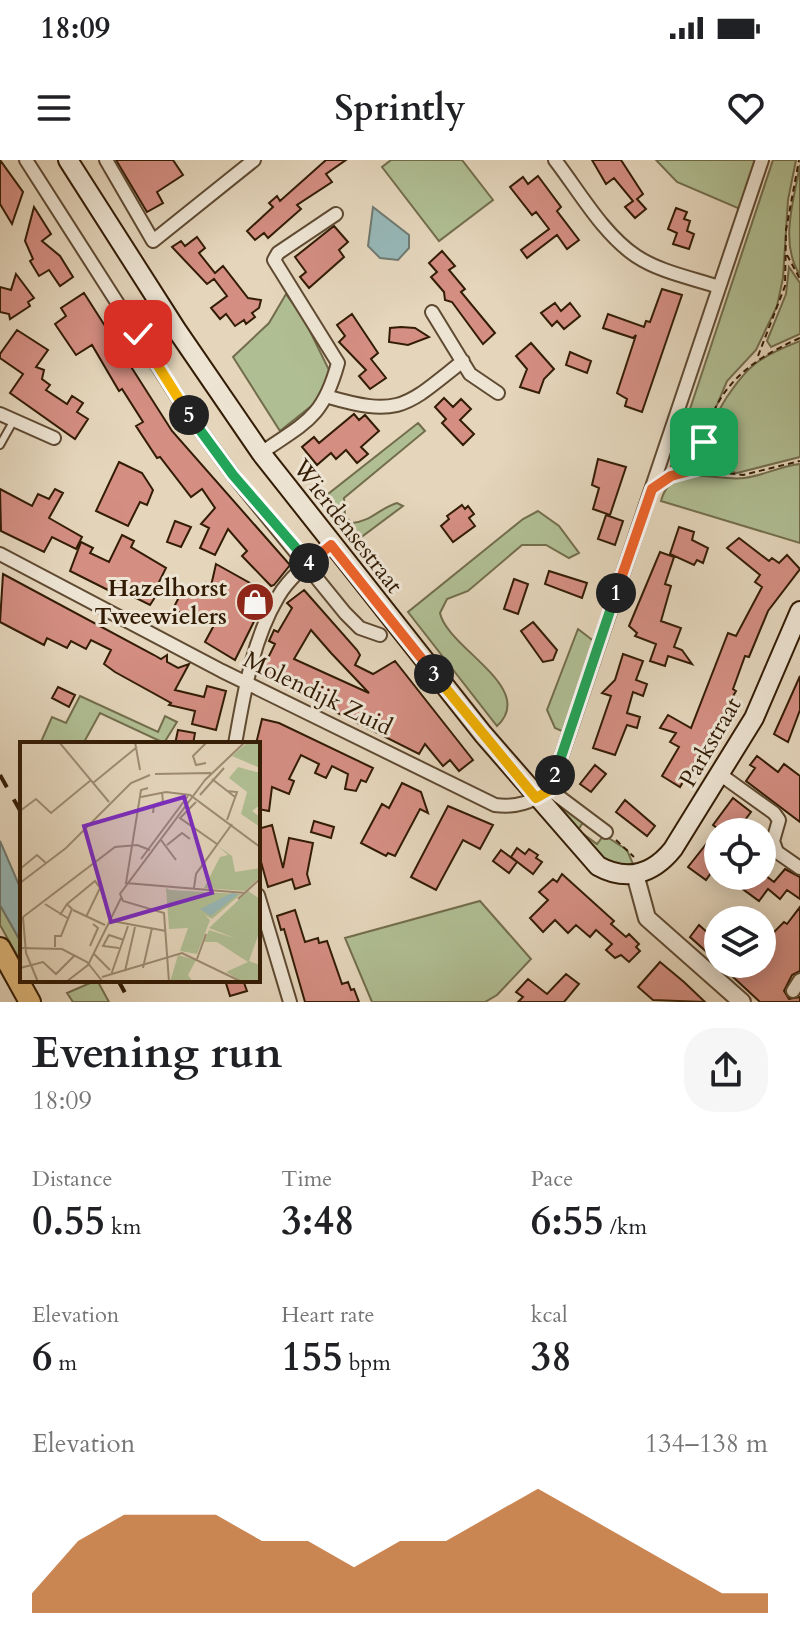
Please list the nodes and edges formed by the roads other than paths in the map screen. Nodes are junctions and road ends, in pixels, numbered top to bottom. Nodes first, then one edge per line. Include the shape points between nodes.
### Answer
1 (26, 160) edge
2 (68, 160) edge
3 (106, 160) edge
4 (254, 160) edge
5 (555, 160) edge
6 (762, 160) edge
7 (336, 214) dead end
8 (719, 287) junction
9 (432, 312) dead end
10 (463, 361) junction
11 (498, 393) dead end
12 (329, 397) junction
13 (0, 414) edge
14 (14, 420) junction
15 (54, 438) dead end
16 (0, 445) edge
17 (261, 453) junction
18 (331, 545) junction
19 (0, 554) edge
20 (308, 564) junction
21 (800, 611) edge
22 (380, 635) dead end
23 (246, 682) junction
24 (235, 742) edge
25 (721, 775) junction
26 (543, 794) junction
27 (606, 832) road end
28 (800, 868) edge
29 (635, 874) junction
30 (260, 902) edge
31 (0, 948) edge
32 (30, 1002) edge
33 (290, 1002) edge
34 (742, 1002) edge

1 - 20 street via 189,415
2 - 17 main road, Wierdensestraat
3 - 4 street via 153,241
5 - 8 street via 636,256
6 - 8 street
7 - 12 street via 274,260 338,363
8 - 26 street
9 - 10 street
10 - 11 street via 470,374
10 - 12 street via 420,395 387,410
12 - 17 street via 320,410
13 - 14 street
14 - 15 street
14 - 16 lane
17 - 18 main road, Wierdensestraat
18 - 20 street
18 - 26 main road, Wierdensestraat
19 - 23 street, Molendijk Zuid
20 - 22 street via 353,622
20 - 23 street via 279,595
21 - 25 main road, Parkstraat via 754,718
23 - 24 street
23 - 26 street, Molendijk Zuid via 495,805 521,805
25 - 28 street via 774,813 779,820 773,841 777,852
25 - 29 main road, Parkstraat via 663,861
26 - 27 street, Wierdensestraat
26 - 29 main road, Wierdensestraat via 598,866
29 - 34 street via 647,918
30 - 33 street
31 - 32 main road

